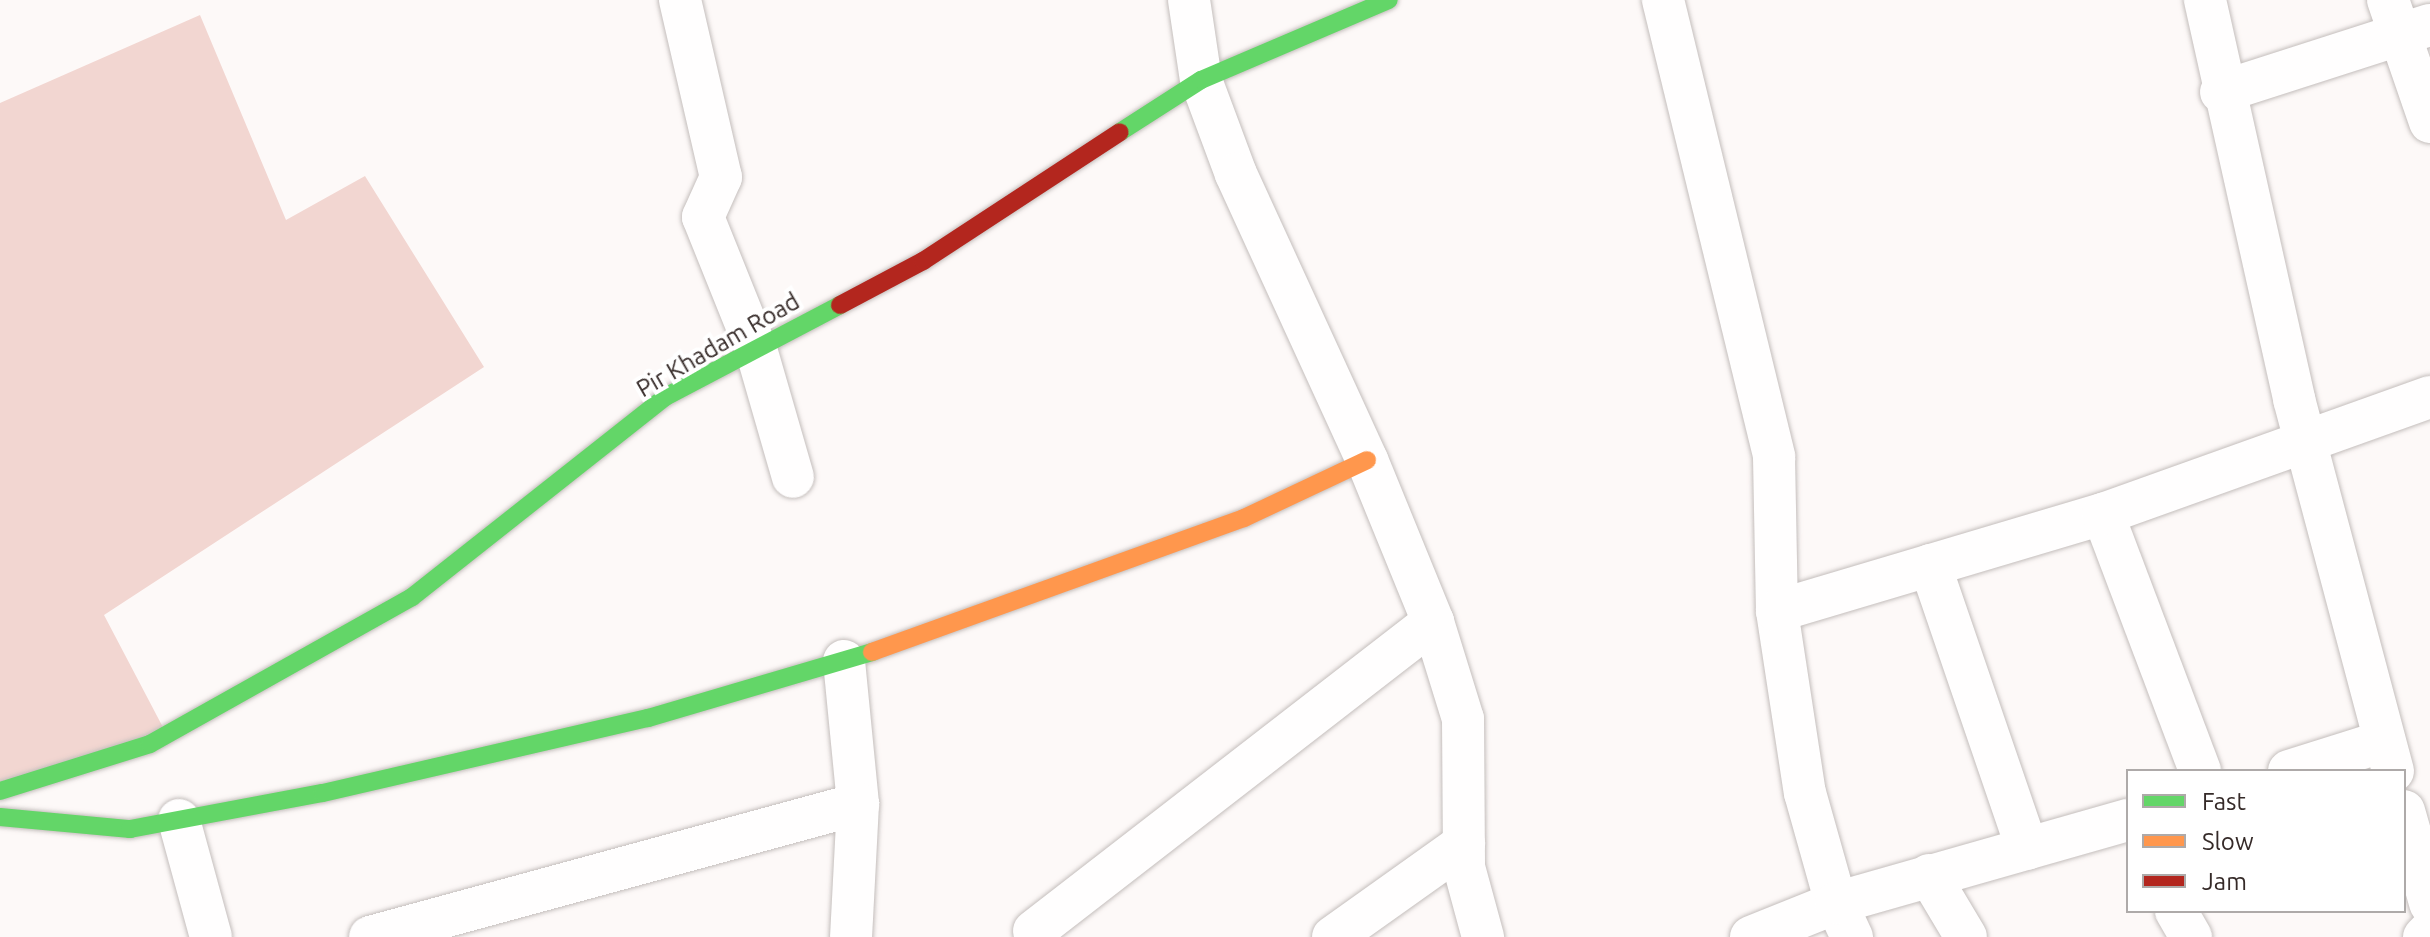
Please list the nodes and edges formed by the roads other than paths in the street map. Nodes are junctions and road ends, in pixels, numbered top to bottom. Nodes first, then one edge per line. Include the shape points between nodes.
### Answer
1 (680, 0) edge
2 (1189, 0) edge
3 (1389, 0) edge
4 (1663, 0) edge
5 (2205, 0) edge
6 (2404, 20) edge
7 (1201, 80) junction
8 (2221, 92) junction
9 (2430, 122) edge
10 (756, 349) junction
11 (2430, 397) edge
12 (2308, 444) junction
13 (1367, 460) junction
14 (793, 477) dead end
15 (2103, 514) junction
16 (1930, 565) junction
17 (1777, 611) junction
18 (1433, 622) junction
19 (844, 661) junction
20 (2388, 756) edge
21 (2199, 769) edge
22 (2302, 769) edge
23 (0, 791) edge
24 (858, 804) junction
25 (0, 817) edge
26 (2406, 818) edge
27 (179, 820) junction
28 (2126, 825) edge
29 (1464, 844) junction
30 (2027, 849) junction
31 (1929, 875) junction
32 (2430, 903) edge
33 (2177, 913) edge
34 (1844, 920) edge
35 (1034, 931) dead end
36 (2430, 931) edge
37 (211, 937) edge
38 (370, 937) edge
39 (851, 937) edge
40 (1333, 937) edge
41 (1483, 937) edge
42 (1751, 937) edge
43 (1966, 937) edge
44 (2191, 937) edge
45 (2424, 937) edge

1 - 10 street via 721,177 703,217
2 - 7 street
3 - 7 street, Pir Khadam Road
4 - 17 street via 1774,457
5 - 8 street
6 - 8 street
6 - 9 street
7 - 10 street, Pir Khadam Road via 923,261
7 - 13 street via 1236,174
8 - 12 street
10 - 14 street
10 - 23 street, Pir Khadam Road via 665,397 412,597 150,744
11 - 12 street
12 - 15 street
12 - 20 street
13 - 18 street
13 - 19 street via 1244,518
15 - 16 street
15 - 21 street
16 - 17 street
16 - 30 street
17 - 34 street via 1805,793
18 - 29 street via 1463,719
18 - 35 street
19 - 24 street
19 - 27 street via 648,718 323,793
20 - 22 street
24 - 38 street
24 - 39 street
25 - 27 street via 130,829
26 - 32 street
27 - 37 street
28 - 30 street
29 - 40 street
29 - 41 street via 1464,867
30 - 31 street
31 - 34 street
31 - 43 street
33 - 44 street
34 - 42 street
36 - 45 street

